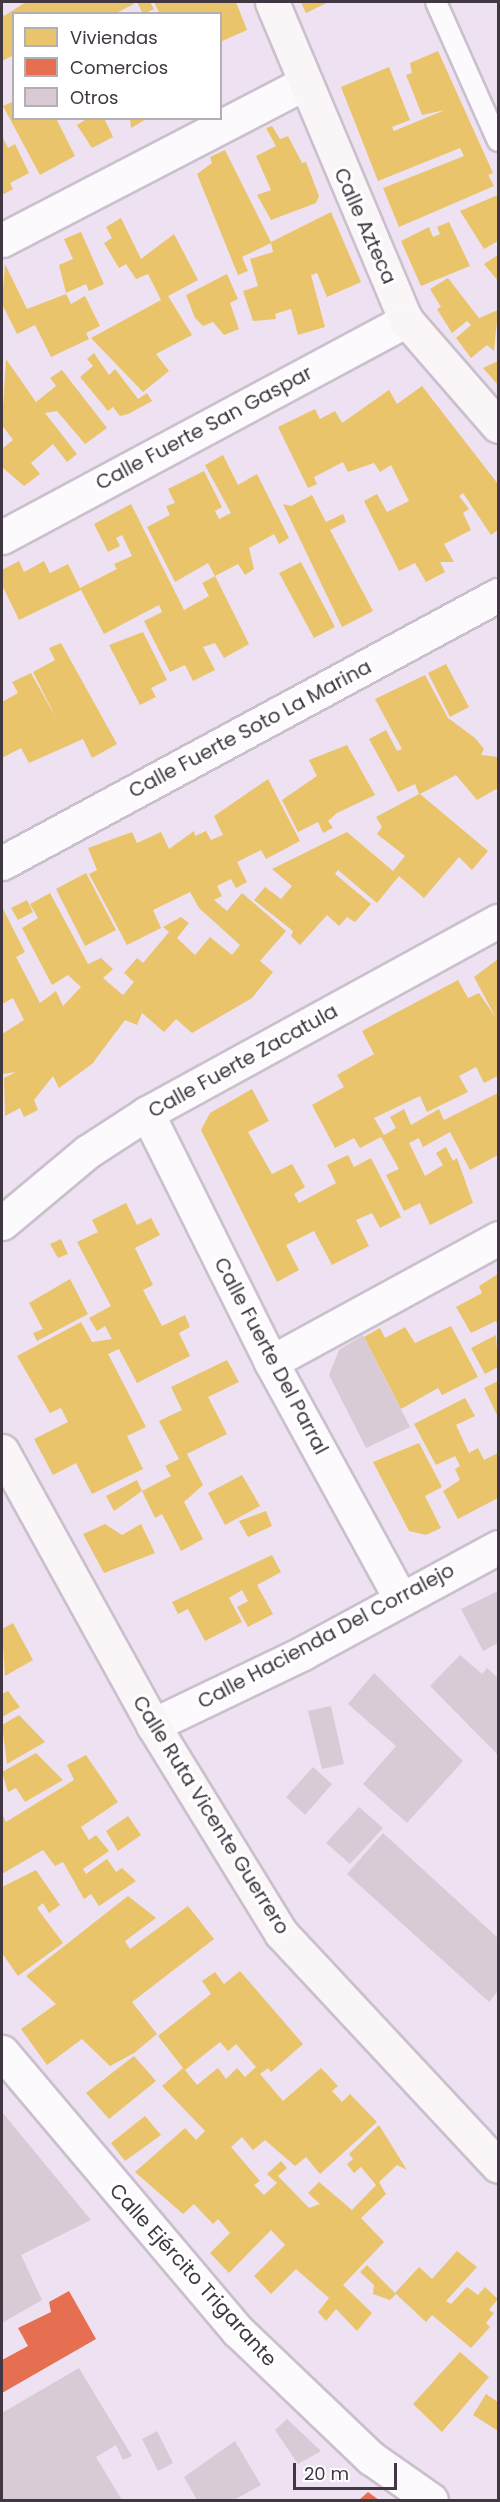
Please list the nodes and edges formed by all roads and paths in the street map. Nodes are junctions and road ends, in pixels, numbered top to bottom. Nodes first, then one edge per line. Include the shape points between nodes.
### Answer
1 (272, 2) edge
2 (436, 2) edge
3 (303, 84) junction
4 (498, 141) edge
5 (2, 240) edge
6 (406, 320) junction
7 (498, 426) edge
8 (2, 537) edge
9 (498, 596) edge
10 (2, 863) edge
11 (498, 921) edge
12 (147, 1113) junction
13 (2, 1223) edge
14 (498, 1238) edge
15 (272, 1362) junction
16 (2, 1451) edge
17 (498, 1547) edge
18 (399, 1596) junction
19 (153, 1725) junction
20 (2, 2052) edge
21 (498, 2166) edge
22 (431, 2500) edge

1 - 3 main road, Calle Azteca
2 - 4 lane
3 - 5 street
3 - 6 main road, Calle Azteca
6 - 7 main road, Calle Azteca
6 - 8 street, Calle Fuerte San Gaspar
9 - 10 street, Calle Fuerte Soto La Marina
11 - 12 street, Calle Fuerte Zacatula
12 - 13 street, Calle Fuerte Zacatula via 87,1152
12 - 15 street, Calle Fuerte Del Parral
14 - 15 street
15 - 18 street, Calle Fuerte Del Parral
16 - 19 main road, Calle Ruta Vicente Guerrero
17 - 18 street, Calle Hacienda Del Corralejo
18 - 19 street, Calle Hacienda Del Corralejo via 303,1653
19 - 21 main road, Calle Ruta Vicente Guerrero via 281,1933
20 - 22 street, Calle Ejército Trigarante via 238,2331 371,2458

